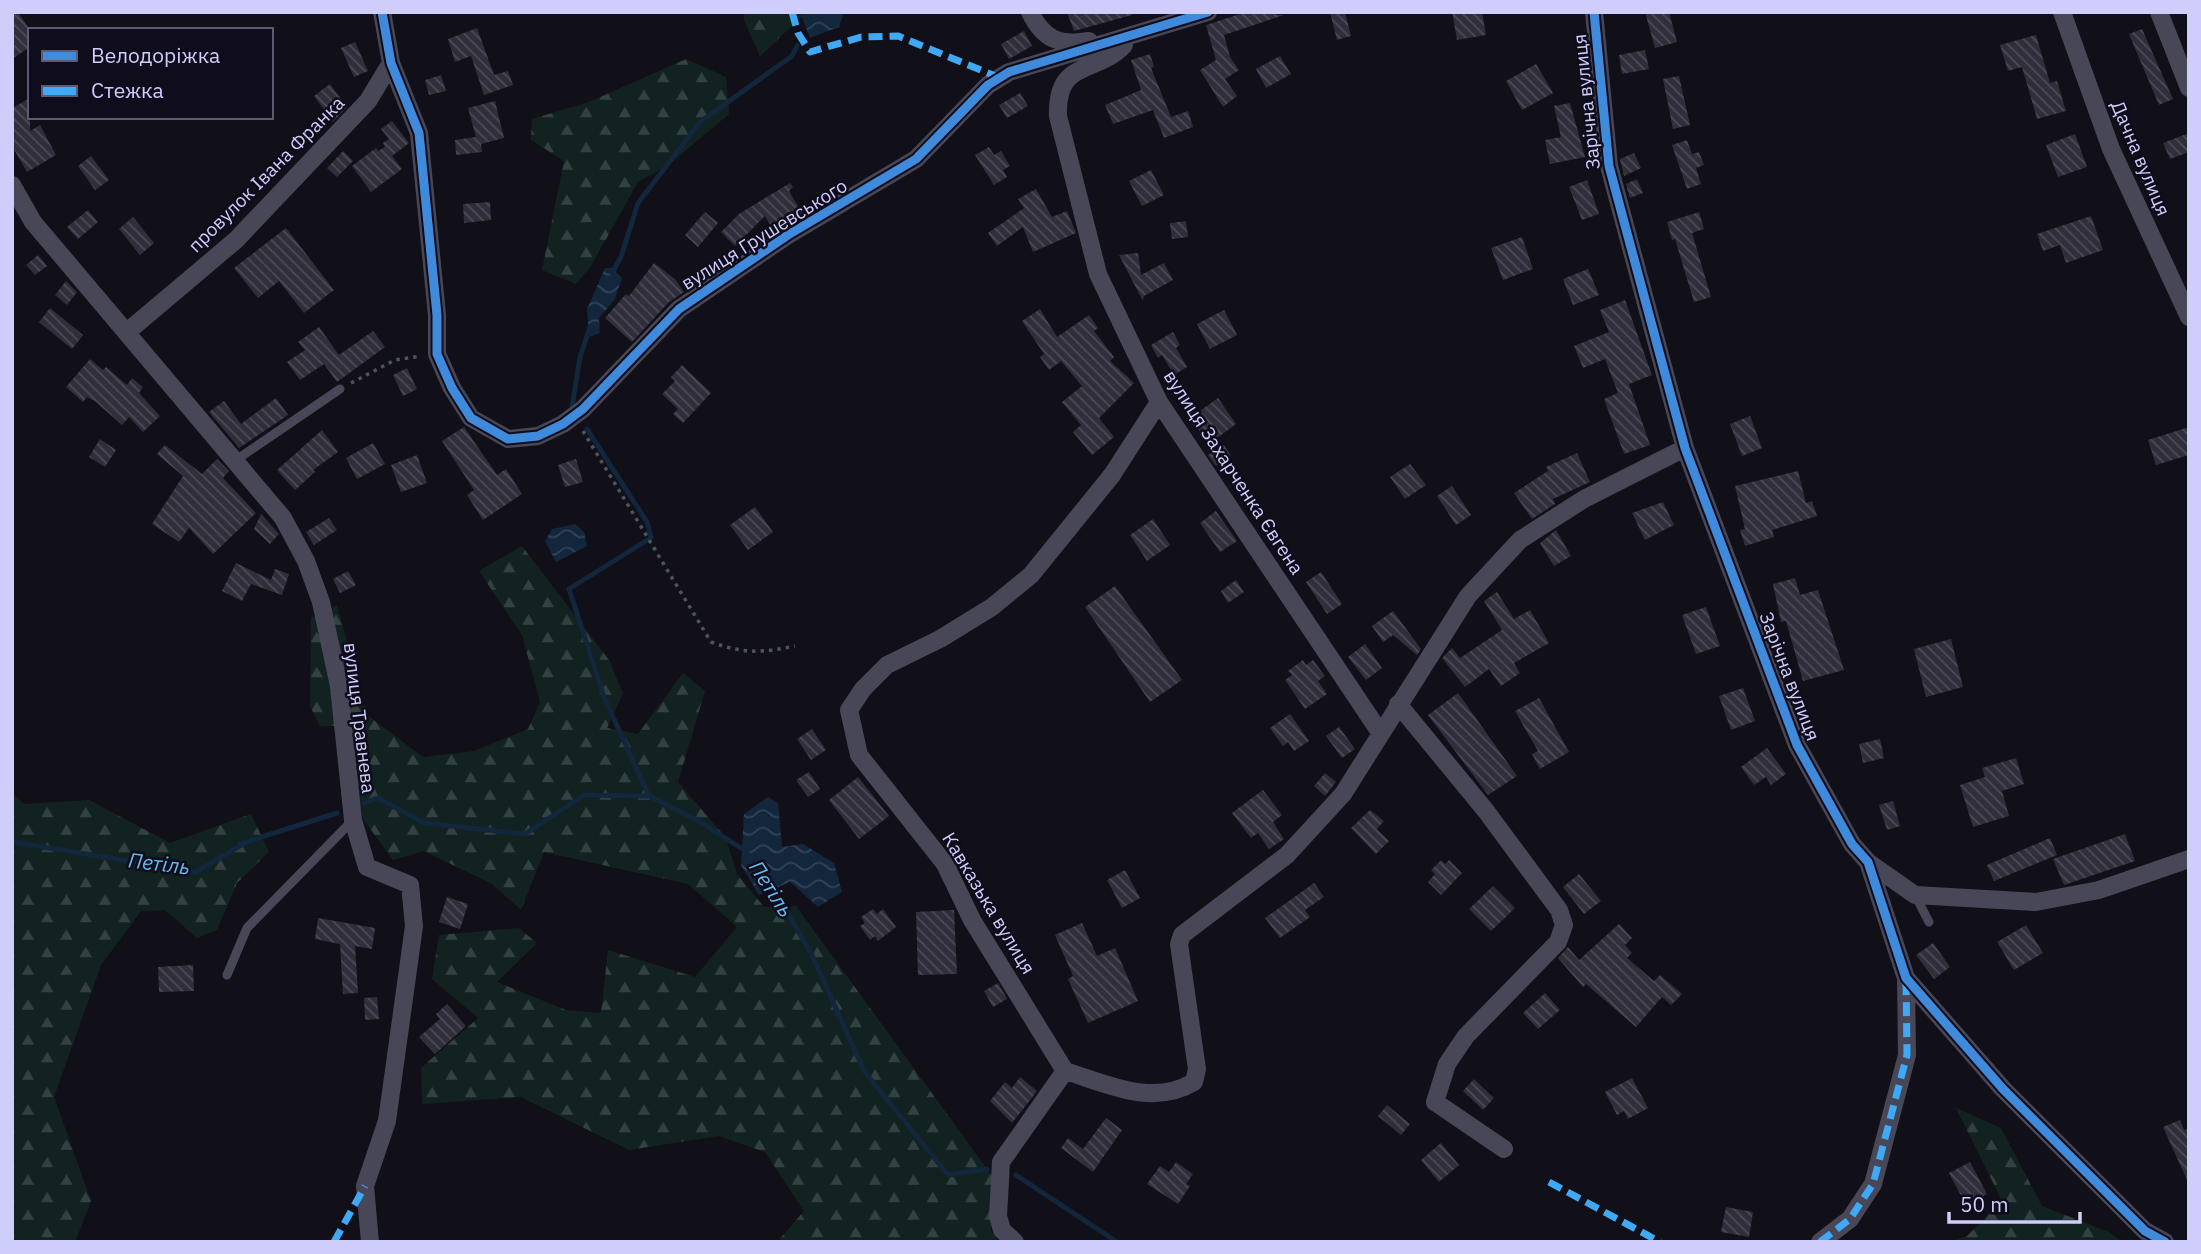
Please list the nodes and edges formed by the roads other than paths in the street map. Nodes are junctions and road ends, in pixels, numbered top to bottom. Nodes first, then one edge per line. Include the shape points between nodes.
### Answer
1 (382, 12) edge
2 (1030, 12) edge
3 (1594, 12) edge
4 (2062, 12) edge
5 (2159, 12) edge
6 (1204, 13) edge
7 (1131, 37) junction
8 (391, 63) junction
9 (2189, 88) edge
10 (12, 185) edge
11 (2189, 317) edge
12 (127, 331) junction
13 (340, 388) road end
14 (1159, 402) junction
15 (1685, 448) junction
16 (236, 460) junction
17 (1398, 704) junction
18 (1381, 734) junction
19 (352, 820) junction
20 (2189, 859) edge
21 (1868, 862) junction
22 (1915, 895) junction
23 (1929, 922) dead end
24 (227, 975) dead end
25 (1906, 978) junction
26 (1065, 1071) junction
27 (1504, 1149) dead end
28 (370, 1242) edge
29 (1015, 1242) edge
30 (1820, 1242) edge
31 (2165, 1242) edge

1 - 8 street, вулиця Грушевського
2 - 7 street via 1045,36 1058,43
3 - 15 street, Зарічна вулиця via 1609,166
4 - 11 street, Дачна вулиця via 2110,149
5 - 9 street
6 - 7 street, вулиця Грушевського
7 - 8 street, вулиця Грушевського via 1009,72 988,85 916,159 788,235 679,309 571,418 538,436 508,439 471,418 437,354 419,133
7 - 14 street, вулиця Захарченка Євгена via 1119,50 1070,74 1062,87 1058,116 1098,274
8 - 12 street, провулок Івана Франка via 368,101 236,240
10 - 12 street, вулиця Травнева via 33,222
12 - 16 street, вулиця Травнева
13 - 16 lane
14 - 18 street, вулиця Захарченка Євгена
14 - 26 street, Кавказька вулиця via 1112,475 1031,575 992,607 887,665 849,710 859,755 944,864 972,920
15 - 17 street via 1584,499 1520,540 1468,596
15 - 21 street, Зарічна вулиця via 1797,745 1852,844
16 - 19 street, вулиця Травнева via 284,518 321,602 339,686
17 - 18 street
17 - 27 street via 1486,811 1559,910 1564,925 1558,942 1466,1036 1447,1064 1435,1102
18 - 26 street via 1343,794 1287,855 1182,935 1179,944 1197,1069 1194,1082 1155,1095
19 - 24 lane via 247,928
19 - 28 street, вулиця Травнева via 367,867 410,885 414,926 387,1121 365,1186
20 - 22 street via 2099,890 2036,902
21 - 22 street, Зарічна вулиця
21 - 25 street, Зарічна вулиця
22 - 23 lane
25 - 30 street via 1907,1055 1872,1184 1850,1219
25 - 31 street, Зарічна вулиця via 2003,1088 2145,1231
26 - 29 street via 1001,1162 998,1216 1002,1230

